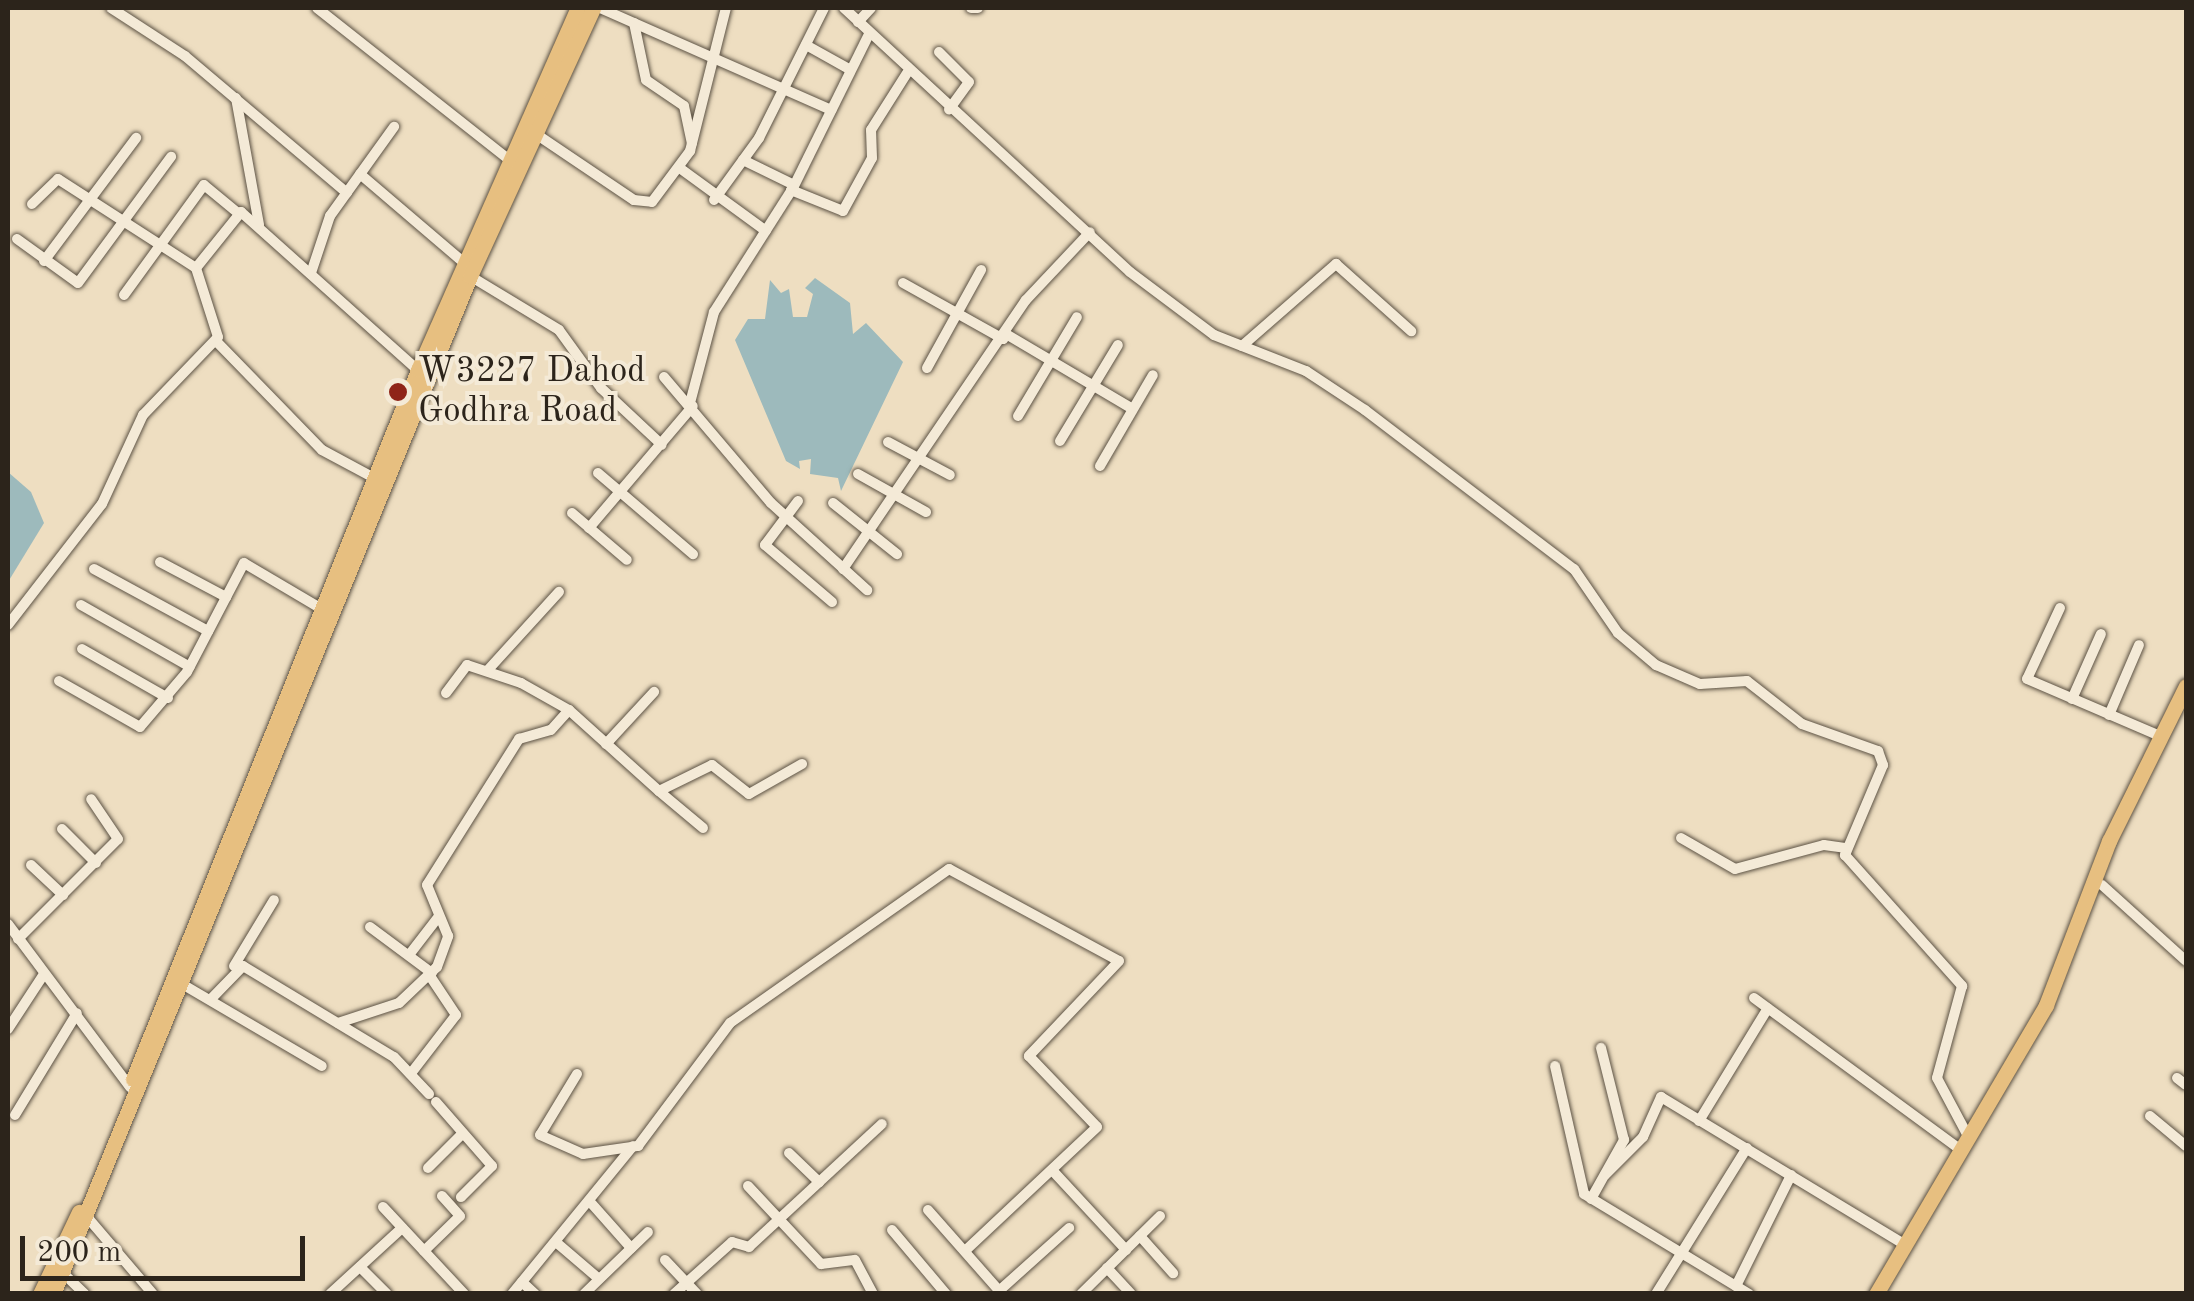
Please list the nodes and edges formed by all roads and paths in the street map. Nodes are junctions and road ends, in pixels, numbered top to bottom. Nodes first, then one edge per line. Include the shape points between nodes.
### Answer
1 (111, 8) edge
2 (317, 8) edge
3 (578, 8) edge
4 (597, 8) edge
5 (726, 8) edge
6 (824, 8) edge
7 (844, 8) edge
8 (871, 8) edge
9 (858, 22) junction
10 (634, 23) junction
11 (869, 34) junction
12 (806, 45) junction
13 (940, 52) dead end
14 (709, 55) junction
15 (852, 70) junction
16 (907, 73) junction
17 (784, 88) junction
18 (236, 98) junction
19 (832, 110) junction
20 (949, 110) junction
21 (394, 127) dead end
22 (536, 134) junction
23 (136, 138) dead end
24 (692, 144) junction
25 (171, 157) dead end
26 (508, 159) junction
27 (743, 160) junction
28 (682, 168) junction
29 (360, 174) junction
30 (792, 188) junction
31 (347, 193) junction
32 (90, 200) junction
33 (714, 200) junction
34 (32, 204) dead end
35 (238, 213) junction
36 (124, 222) junction
37 (259, 224) junction
38 (766, 231) junction
39 (1090, 232) junction
40 (18, 239) dead end
41 (158, 245) junction
42 (44, 261) junction
43 (196, 268) junction
44 (467, 269) junction
45 (981, 270) dead end
46 (311, 272) junction
47 (903, 282) dead end
48 (124, 295) dead end
49 (959, 312) junction
50 (1077, 317) dead end
51 (1411, 332) dead end
52 (1004, 336) junction
53 (216, 341) junction
54 (1118, 345) dead end
55 (1242, 346) junction
56 (1050, 360) junction
57 (927, 368) dead end
58 (418, 370) junction
59 (1153, 375) dead end
60 (664, 376) dead end
61 (1093, 385) junction
62 (692, 404) junction
63 (1133, 409) junction
64 (1018, 416) dead end
65 (1060, 441) dead end
66 (888, 442) dead end
67 (662, 444) junction
68 (916, 458) junction
69 (1100, 466) dead end
70 (598, 473) dead end
71 (858, 474) dead end
72 (950, 476) dead end
73 (374, 478) junction
74 (620, 492) junction
75 (897, 495) junction
76 (798, 501) dead end
77 (833, 503) dead end
78 (926, 512) dead end
79 (572, 513) dead end
80 (785, 518) junction
81 (589, 528) junction
82 (870, 534) junction
83 (692, 554) dead end
84 (897, 554) dead end
85 (627, 560) dead end
86 (160, 562) dead end
87 (94, 569) dead end
88 (843, 569) junction
89 (868, 590) dead end
90 (559, 592) dead end
91 (226, 597) junction
92 (832, 602) dead end
93 (81, 605) dead end
94 (320, 608) junction
95 (2060, 608) dead end
96 (8, 624) edge
97 (208, 631) junction
98 (2101, 634) dead end
99 (2139, 645) dead end
100 (82, 649) dead end
101 (190, 667) junction
102 (487, 671) junction
103 (59, 682) dead end
104 (2186, 686) edge
105 (654, 692) dead end
106 (446, 693) dead end
107 (168, 698) junction
108 (2072, 699) junction
109 (2186, 705) edge
110 (569, 710) junction
111 (2109, 715) junction
112 (2160, 736) junction
113 (606, 744) junction
114 (802, 764) dead end
115 (659, 791) junction
116 (90, 799) dead end
117 (704, 828) dead end
118 (62, 830) dead end
119 (1680, 838) dead end
120 (1845, 848) junction
121 (96, 863) junction
122 (31, 865) dead end
123 (2102, 885) junction
124 (63, 895) junction
125 (274, 900) dead end
126 (439, 916) junction
127 (8, 924) edge
128 (370, 927) dead end
129 (18, 939) junction
130 (409, 956) junction
131 (2186, 962) edge
132 (234, 966) junction
133 (44, 974) junction
134 (431, 974) junction
135 (182, 984) junction
136 (1754, 998) dead end
137 (210, 999) junction
138 (1768, 1008) junction
139 (77, 1013) junction
140 (338, 1023) junction
141 (8, 1028) edge
142 (1602, 1048) dead end
143 (322, 1066) dead end
144 (1555, 1066) dead end
145 (412, 1072) junction
146 (577, 1074) dead end
147 (130, 1087) junction
148 (15, 1115) dead end
149 (2150, 1116) dead end
150 (1699, 1121) junction
151 (882, 1124) dead end
152 (463, 1133) junction
153 (1965, 1144) junction
154 (633, 1146) junction
155 (1747, 1148) junction
156 (2185, 1150) edge
157 (789, 1153) dead end
158 (428, 1168) dead end
159 (1052, 1170) junction
160 (1606, 1174) junction
161 (1791, 1174) junction
162 (819, 1182) junction
163 (748, 1186) dead end
164 (442, 1196) dead end
165 (460, 1198) dead end
166 (1591, 1200) junction
167 (592, 1204) junction
168 (383, 1208) dead end
169 (928, 1210) dead end
170 (1160, 1216) dead end
171 (88, 1218) junction
172 (779, 1220) junction
173 (402, 1228) junction
174 (1069, 1228) dead end
175 (892, 1230) dead end
176 (648, 1232) dead end
177 (1140, 1236) junction
178 (557, 1243) junction
179 (1906, 1245) junction
180 (632, 1248) junction
181 (1126, 1250) junction
182 (424, 1251) junction
183 (964, 1251) junction
184 (1683, 1254) junction
185 (665, 1260) dead end
186 (360, 1267) junction
187 (1106, 1268) junction
188 (63, 1273) junction
189 (1174, 1273) dead end
190 (599, 1279) junction
191 (522, 1282) junction
192 (687, 1282) junction
193 (1732, 1284) junction
194 (1001, 1292) edge
195 (40, 1294) edge
196 (53, 1294) edge
197 (85, 1294) edge
198 (152, 1294) edge
199 (330, 1294) edge
200 (387, 1294) edge
201 (464, 1294) edge
202 (512, 1294) edge
203 (534, 1294) edge
204 (584, 1294) edge
205 (674, 1294) edge
206 (696, 1294) edge
207 (873, 1294) edge
208 (946, 1294) edge
209 (1081, 1294) edge
210 (1131, 1294) edge
211 (1656, 1294) edge
212 (1720, 1294) edge
213 (1749, 1294) edge
214 (1879, 1294) edge

1 - 18 street
2 - 26 street
3 - 26 main road
4 - 10 street
4 - 22 main road
5 - 14 street
6 - 12 street
7 - 9 street
8 - 9 street
9 - 11 street
10 - 14 street
10 - 24 street via 646,80 684,106
11 - 15 street
11 - 16 street
12 - 15 street
12 - 17 street
13 - 20 street via 969,82
14 - 17 street
14 - 24 street via 710,90
15 - 19 street
16 - 20 street
16 - 30 street via 871,130 872,158 843,211
17 - 19 street
17 - 27 street
18 - 31 street
18 - 37 street
19 - 30 street
20 - 39 street
21 - 29 street
22 - 28 street via 646,204
22 - 44 main road
23 - 32 street
24 - 28 street
25 - 36 street
26 - 44 main road
27 - 30 street
27 - 33 street
28 - 33 street
29 - 31 street
29 - 44 street
30 - 38 street
31 - 46 street
32 - 34 street via 54,178
32 - 36 street
32 - 42 street
33 - 38 street
35 - 37 street
35 - 41 street via 204,185
35 - 43 street
36 - 41 street
36 - 42 street via 78,282
37 - 46 street
38 - 62 street via 709,322
39 - 52 street
39 - 55 street via 1182,314
40 - 42 street
41 - 43 street
41 - 48 street
43 - 53 street via 220,324
44 - 58 main road
44 - 67 street via 560,330 601,388
44 - 135 main road
45 - 49 street
46 - 58 street
47 - 49 street
49 - 52 street
49 - 57 street
50 - 56 street
51 - 55 street via 1336,264
52 - 56 street
52 - 68 street
53 - 73 street via 322,450
53 - 96 street via 143,415 102,504
54 - 61 street
55 - 120 street via 1328,382 1560,558 1588,582 1618,633 1671,675 1747,681 1802,724 1878,751 1883,765
56 - 61 street
56 - 64 street
58 - 73 main road
59 - 63 street
60 - 62 street
61 - 63 street
61 - 65 street
62 - 67 street
62 - 80 street
63 - 69 street
66 - 68 street
67 - 74 street
68 - 72 street
68 - 75 street
70 - 74 street
71 - 75 street
73 - 94 main road
74 - 81 street
74 - 83 street
75 - 78 street
75 - 82 street
76 - 80 street
77 - 82 street
79 - 81 street
80 - 88 street
80 - 92 street via 765,545
81 - 85 street
82 - 84 street
82 - 88 street
86 - 91 street
87 - 97 street
88 - 89 street
90 - 102 street
91 - 94 street via 252,561
91 - 97 street
93 - 101 street
94 - 147 main road
95 - 108 street via 2028,680
97 - 101 street
98 - 108 street
99 - 111 street
100 - 107 street
101 - 107 street
102 - 106 street via 460,668
102 - 110 street
103 - 107 street via 136,726
104 - 112 main road
105 - 113 street
108 - 111 street
109 - 123 main road
110 - 113 street
110 - 126 street via 551,730 519,739 427,885
111 - 112 street
112 - 153 main road via 2109,840 2068,960
113 - 115 street
114 - 115 street via 749,794 712,765
115 - 117 street
116 - 121 street via 120,834
118 - 121 street
119 - 120 street via 1735,868 1824,845
120 - 153 street via 1962,986 1937,1078
121 - 124 street
122 - 124 street
123 - 131 street
123 - 214 main road via 2079,956
124 - 129 street
125 - 132 street
126 - 130 street
126 - 134 street via 448,946
127 - 129 street
128 - 130 street
129 - 133 street
130 - 134 street
132 - 137 street
132 - 140 street
133 - 139 street
133 - 141 street
134 - 140 street via 398,1003
134 - 145 street via 456,1016
135 - 137 street
135 - 171 main road
136 - 138 street
137 - 143 street
138 - 150 street
138 - 153 street
139 - 147 street
139 - 148 street
140 - 145 street
142 - 160 street via 1624,1140
144 - 166 street
145 - 152 street
146 - 154 street via 540,1135 583,1154
147 - 195 main road
149 - 156 street
150 - 155 street
150 - 160 street via 1656,1098 1643,1136
151 - 162 street
152 - 158 street
152 - 165 street via 492,1166
153 - 179 main road
154 - 159 street via 653,1134 730,1022 944,868 1118,954 1030,1056 1098,1122
154 - 167 street
155 - 161 street
155 - 184 street
157 - 162 street
159 - 181 street
159 - 183 street
160 - 166 street
161 - 179 street
161 - 193 street
162 - 172 street
163 - 172 street
164 - 182 street via 460,1216
166 - 184 street
167 - 178 street
167 - 180 street
168 - 173 street
169 - 183 street
170 - 177 street
171 - 188 main road
171 - 198 street
172 - 192 street via 746,1249 732,1242
172 - 207 street via 822,1264 855,1260
173 - 182 street
173 - 186 street
174 - 194 street
175 - 208 street
176 - 180 street
177 - 181 street
177 - 189 street
178 - 190 street
178 - 191 street
179 - 214 main road
180 - 190 street
181 - 187 street
182 - 201 street
183 - 194 street
184 - 193 street
184 - 211 street
185 - 192 street
186 - 199 street
186 - 200 street
187 - 209 street
187 - 210 street
188 - 196 main road
188 - 197 street
190 - 204 street
191 - 202 street
191 - 203 street
192 - 205 street
192 - 206 street
193 - 212 street
193 - 213 street

